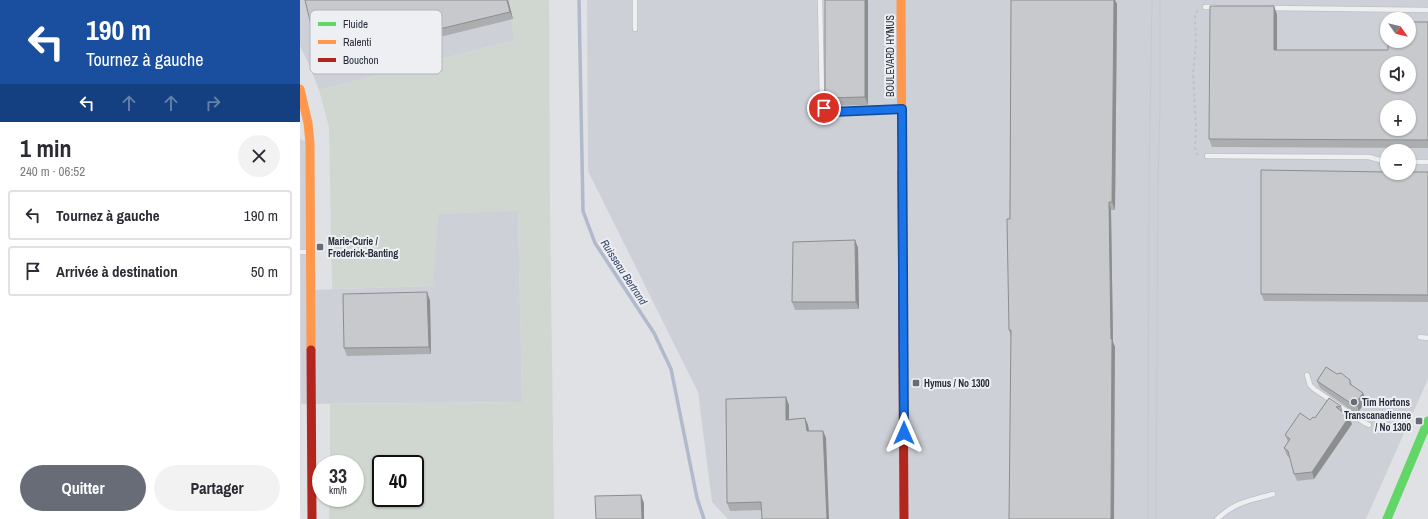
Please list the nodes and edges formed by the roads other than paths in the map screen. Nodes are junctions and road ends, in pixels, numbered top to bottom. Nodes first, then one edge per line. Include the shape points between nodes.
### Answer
1 (635, 0) edge
2 (820, 0) edge
3 (901, 0) edge
4 (1205, 7) road end
5 (1219, 7) edge
6 (1264, 8) edge
7 (1428, 10) edge
8 (635, 29) dead end
9 (300, 89) edge
10 (902, 109) junction
11 (1207, 156) road end
12 (1380, 160) edge
13 (1416, 162) edge
14 (1428, 162) edge
15 (300, 252) edge
16 (310, 252) junction
17 (1420, 337) dead end
18 (1428, 338) edge
19 (1307, 375) dead end
20 (1428, 420) edge
21 (1369, 425) dead end
22 (1273, 494) dead end
23 (312, 519) edge
24 (904, 519) edge
25 (1217, 519) edge
26 (1387, 519) edge

1 - 8 lane
2 - 10 lane via 824,108 832,112
3 - 10 street, BOULEVARD HYMUS
4 - 5 lane
6 - 7 lane
9 - 16 street via 310,143
10 - 24 street, BOULEVARD HYMUS
11 - 12 lane via 1369,157
13 - 14 lane
15 - 16 lane
16 - 23 street
17 - 18 lane
19 - 21 lane via 1314,389
20 - 26 street
22 - 25 lane via 1243,502

